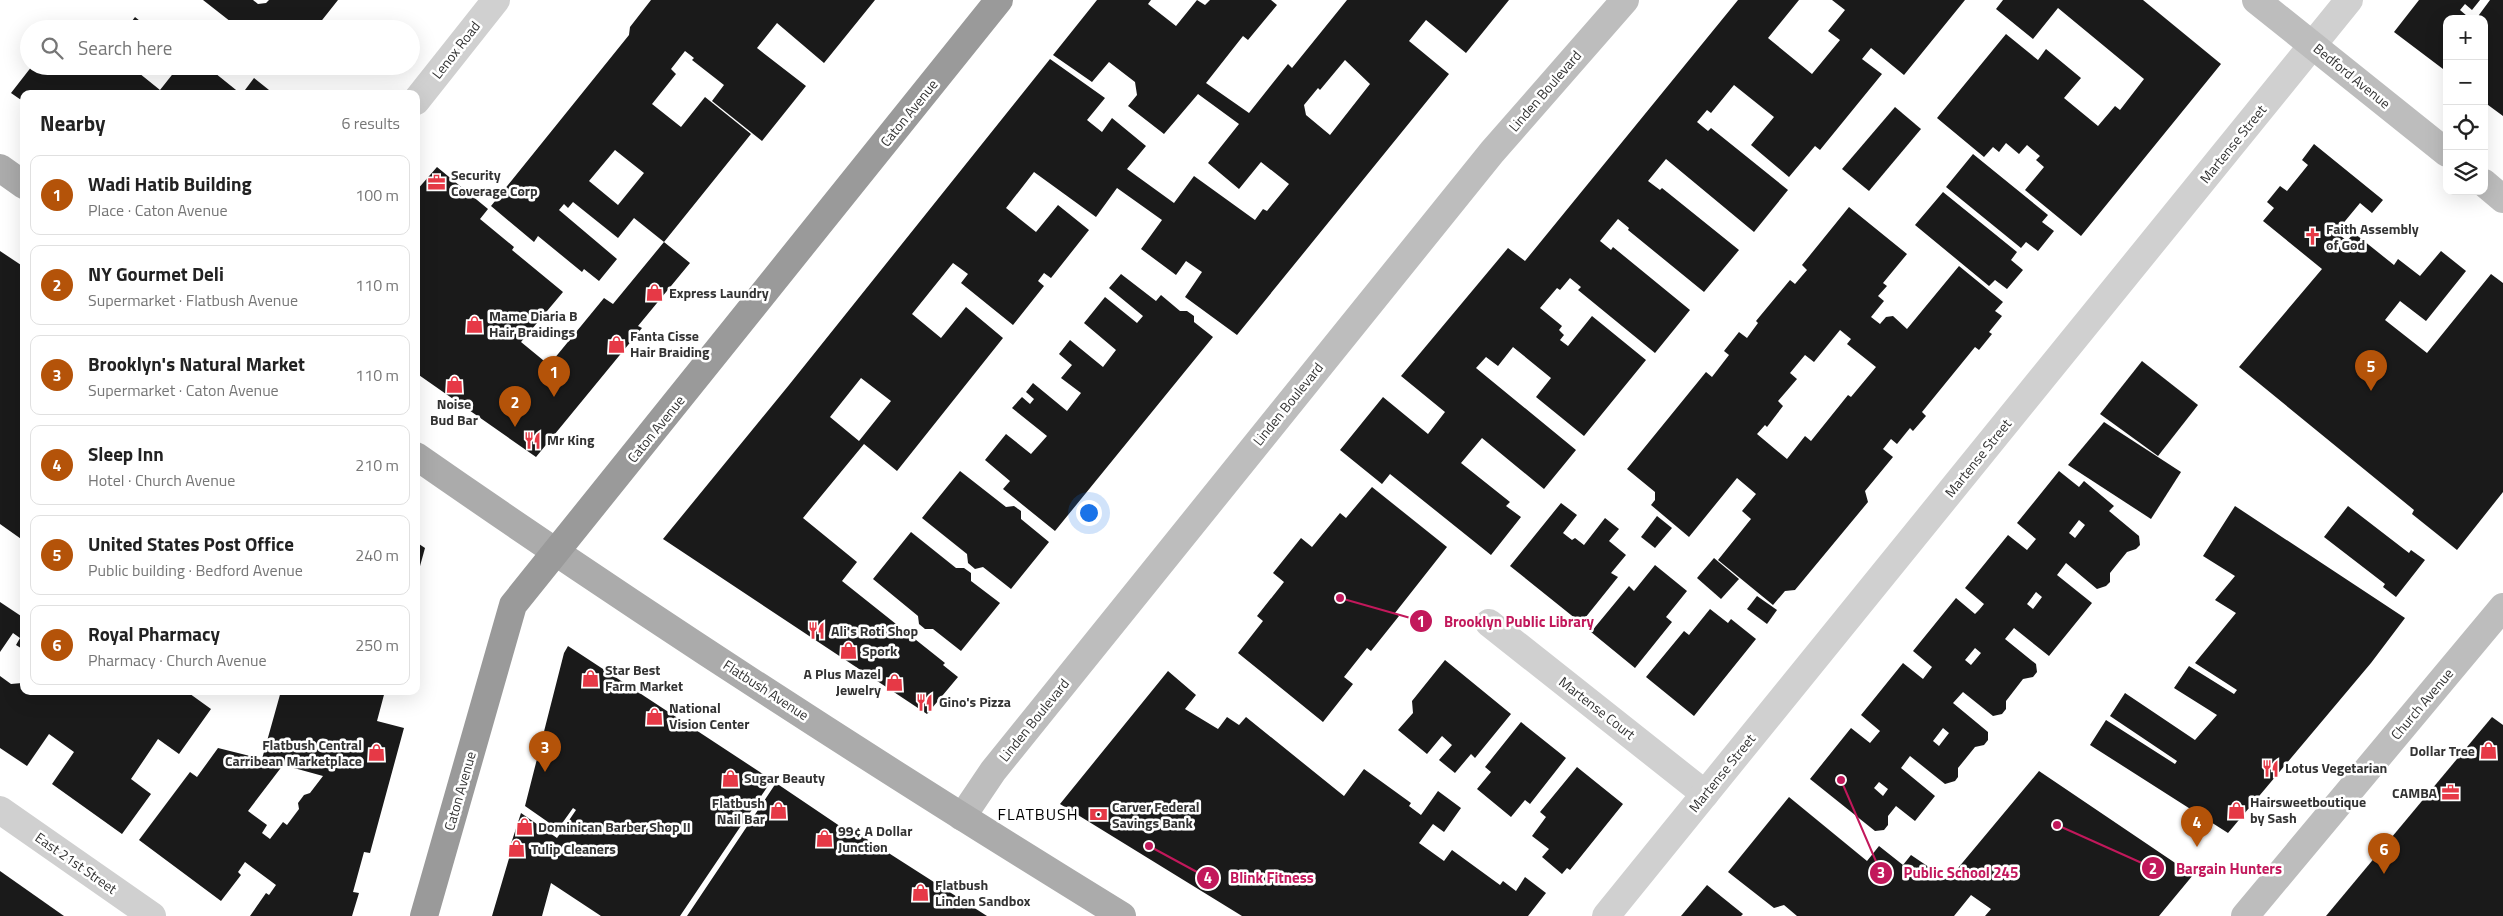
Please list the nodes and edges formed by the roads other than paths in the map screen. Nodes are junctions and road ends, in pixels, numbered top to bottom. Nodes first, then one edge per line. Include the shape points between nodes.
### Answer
1 (496, 0) edge
2 (999, 0) edge
3 (1625, 0) edge
4 (2256, 0) edge
5 (2349, 0) edge
6 (2313, 45) junction
7 (420, 96) edge
8 (2443, 150) edge
9 (0, 168) edge
10 (20, 182) edge
11 (2488, 187) edge
12 (2503, 199) edge
13 (420, 459) edge
14 (555, 554) junction
15 (2503, 607) edge
16 (1489, 623) dead end
17 (1705, 794) junction
18 (0, 810) edge
19 (962, 817) junction
20 (152, 916) edge
21 (424, 916) edge
22 (1122, 916) edge
23 (1606, 916) edge
24 (2245, 916) edge

1 - 7 street, Lenox Road
2 - 14 highway, Caton Avenue
3 - 19 main road, Linden Boulevard via 1492,152 993,771
4 - 6 main road, Bedford Avenue
5 - 6 street, Martense Street
6 - 8 main road, Bedford Avenue
6 - 17 street, Martense Street
9 - 10 main road
11 - 12 main road
13 - 14 main road, Flatbush Avenue
14 - 19 main road, Flatbush Avenue
14 - 21 highway, Caton Avenue via 514,605
15 - 24 main road, Church Avenue
16 - 17 street, Martense Court
17 - 23 street, Martense Street
18 - 20 street, East 21st Street
19 - 22 main road, Flatbush Avenue

